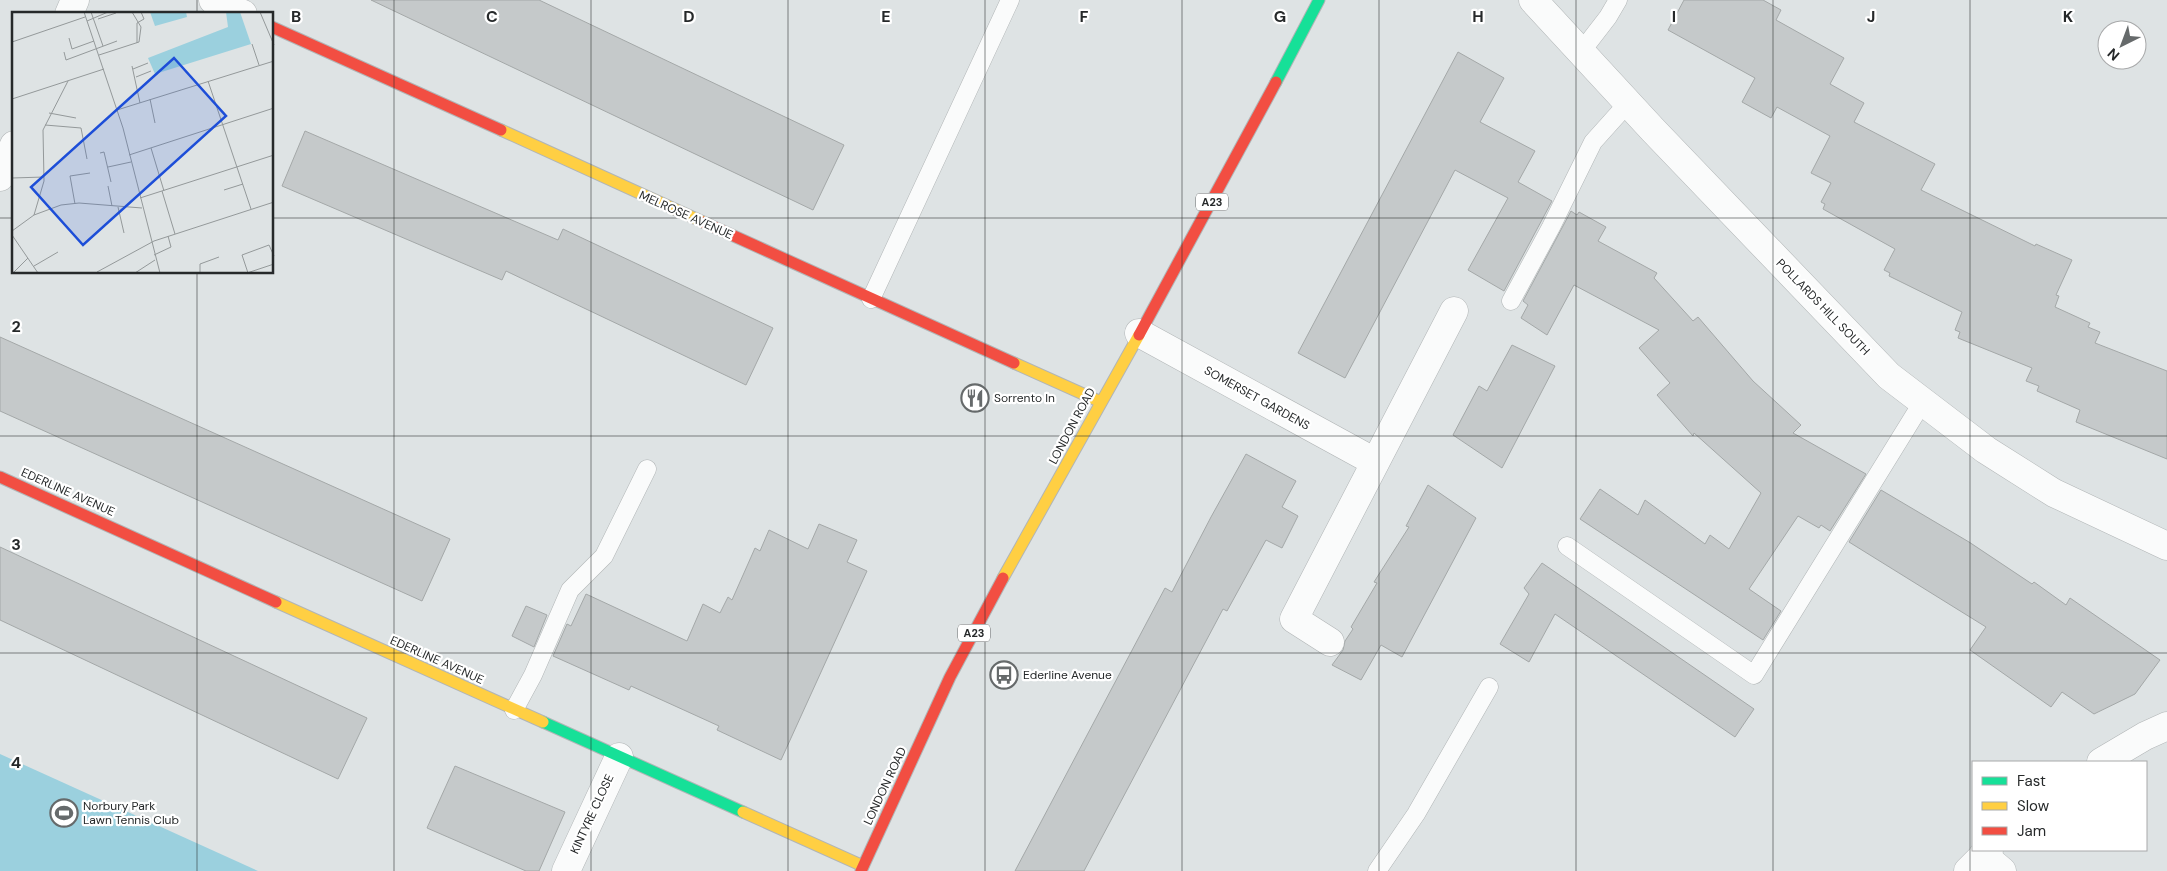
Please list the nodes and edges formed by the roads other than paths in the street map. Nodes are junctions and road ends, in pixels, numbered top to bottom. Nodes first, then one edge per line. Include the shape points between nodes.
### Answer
1 (75, 0) edge
2 (213, 0) edge
3 (1010, 0) edge
4 (1319, 0) edge
5 (1534, 0) edge
6 (1618, 0) edge
7 (70, 12) edge
8 (239, 12) edge
9 (274, 28) edge
10 (1581, 52) junction
11 (1628, 103) junction
12 (12, 150) edge
13 (0, 177) edge
14 (870, 299) junction
15 (1511, 301) dead end
16 (1454, 311) dead end
17 (1139, 333) junction
18 (1101, 402) junction
19 (1922, 403) junction
20 (1375, 462) junction
21 (647, 469) dead end
22 (0, 477) edge
23 (1567, 546) dead end
24 (2167, 546) edge
25 (1330, 642) dead end
26 (1489, 687) dead end
27 (514, 710) junction
28 (2167, 726) edge
29 (619, 757) junction
30 (2103, 761) edge
31 (862, 869) edge
32 (566, 871) edge
33 (1377, 871) edge

1 - 7 street
2 - 8 street
3 - 14 lane
4 - 17 main road, LONDON ROAD / A23 via 1189,246
5 - 10 street, POLLARDS HILL SOUTH
6 - 10 lane
9 - 14 main road, MELROSE AVENUE
10 - 11 street, POLLARDS HILL SOUTH
11 - 15 lane via 1594,142
11 - 19 street, POLLARDS HILL SOUTH via 1889,376
12 - 13 street
14 - 18 main road, MELROSE AVENUE
16 - 20 street
17 - 18 main road, LONDON ROAD / A23
17 - 20 street, SOMERSET GARDENS
18 - 31 main road, LONDON ROAD / A23 via 950,677
19 - 23 lane via 1754,675
19 - 24 street, POLLARDS HILL SOUTH via 1986,450 2054,493
20 - 25 street via 1294,619
21 - 27 lane via 604,556 570,590
22 - 27 main road, EDERLINE AVENUE
26 - 33 lane via 1416,814
27 - 29 main road, EDERLINE AVENUE
28 - 30 street
29 - 31 main road, EDERLINE AVENUE
29 - 32 street, KINTYRE CLOSE

